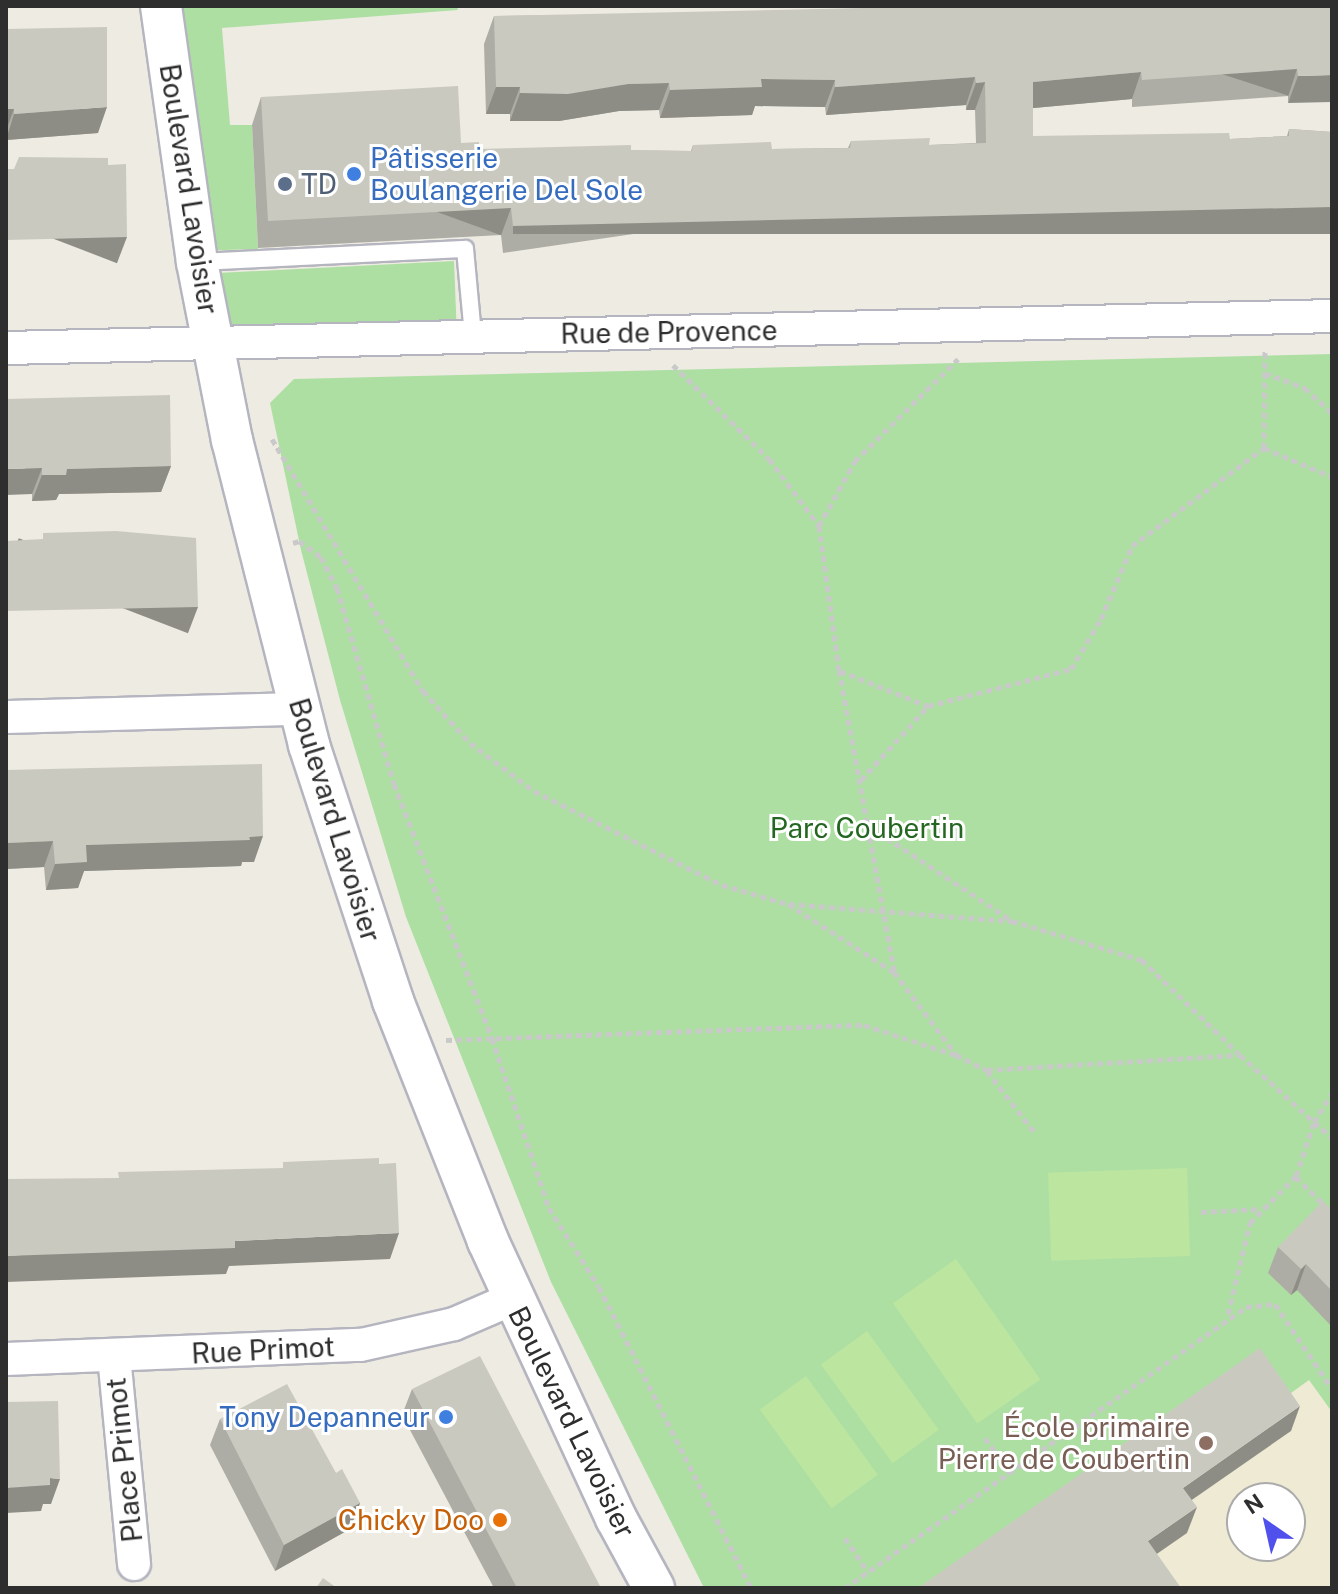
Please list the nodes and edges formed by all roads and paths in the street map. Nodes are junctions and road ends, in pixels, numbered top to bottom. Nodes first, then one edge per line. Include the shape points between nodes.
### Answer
1 (161, 6) edge
2 (197, 262) junction
3 (1332, 316) edge
4 (1265, 317) junction
5 (992, 324) junction
6 (639, 332) junction
7 (473, 336) junction
8 (213, 342) junction
9 (6, 348) edge
10 (1265, 373) junction
11 (1332, 413) edge
12 (269, 433) dead end
13 (1264, 448) junction
14 (1332, 477) edge
15 (819, 526) junction
16 (258, 551) junction
17 (839, 670) junction
18 (928, 706) junction
19 (299, 709) junction
20 (6, 717) edge
21 (861, 780) junction
22 (870, 827) junction
23 (788, 904) junction
24 (886, 910) junction
25 (1012, 921) junction
26 (894, 972) junction
27 (492, 1038) junction
28 (409, 1041) junction
29 (956, 1055) junction
30 (1240, 1055) junction
31 (987, 1070) junction
32 (1332, 1093) edge
33 (1314, 1122) junction
34 (1035, 1133) dead end
35 (1332, 1138) edge
36 (1296, 1176) junction
37 (1261, 1209) junction
38 (1201, 1212) dead end
39 (1332, 1213) edge
40 (512, 1299) junction
41 (1227, 1315) junction
42 (114, 1356) junction
43 (6, 1359) edge
44 (1332, 1389) edge
45 (985, 1438) dead end
46 (1010, 1473) junction
47 (845, 1538) dead end
48 (134, 1564) dead end
49 (868, 1572) junction
50 (654, 1588) edge
51 (751, 1588) edge
52 (845, 1588) edge

1 - 2 street, Boulevard Lavoisier
2 - 7 lane via 465,249
2 - 8 street, Boulevard Lavoisier
3 - 4 street, Rue de Provence
4 - 5 street, Rue de Provence
4 - 10 path
5 - 6 street, Rue de Provence
5 - 15 path via 855,461
6 - 7 street, Rue de Provence
6 - 15 path via 769,459
7 - 8 street, Rue de Provence
8 - 9 street, Rue de Provence
8 - 16 street, Boulevard Lavoisier
10 - 11 path via 1305,388
10 - 13 path
12 - 23 path via 423,691 470,743 534,791 663,859 722,885
13 - 14 path
13 - 18 path via 1132,546 1101,619 1071,669
15 - 17 path
16 - 19 street, Boulevard Lavoisier
16 - 27 path via 299,541 321,557 337,588 394,784
17 - 18 path
17 - 21 path
18 - 21 path
19 - 20 street
19 - 28 street, Boulevard Lavoisier
21 - 22 path
22 - 24 path
22 - 25 path
23 - 24 path
23 - 26 path
24 - 25 path
24 - 26 path
25 - 30 path via 1142,960
26 - 29 path
27 - 28 path
27 - 29 path via 864,1025
27 - 51 path via 549,1208 599,1287
28 - 40 street, Boulevard Lavoisier
29 - 31 path
30 - 31 path
30 - 33 path
31 - 34 path
32 - 33 path
33 - 35 path
33 - 36 path
36 - 37 path
36 - 39 path
37 - 38 path
37 - 41 path via 1250,1223
40 - 42 street, Rue Primot via 442,1328 361,1345
40 - 50 street, Boulevard Lavoisier
41 - 44 path via 1262,1302 1275,1304
41 - 46 path
42 - 43 street, Rue Primot
42 - 48 street, Place Primot
45 - 46 path
46 - 49 path
47 - 49 path
49 - 52 path

